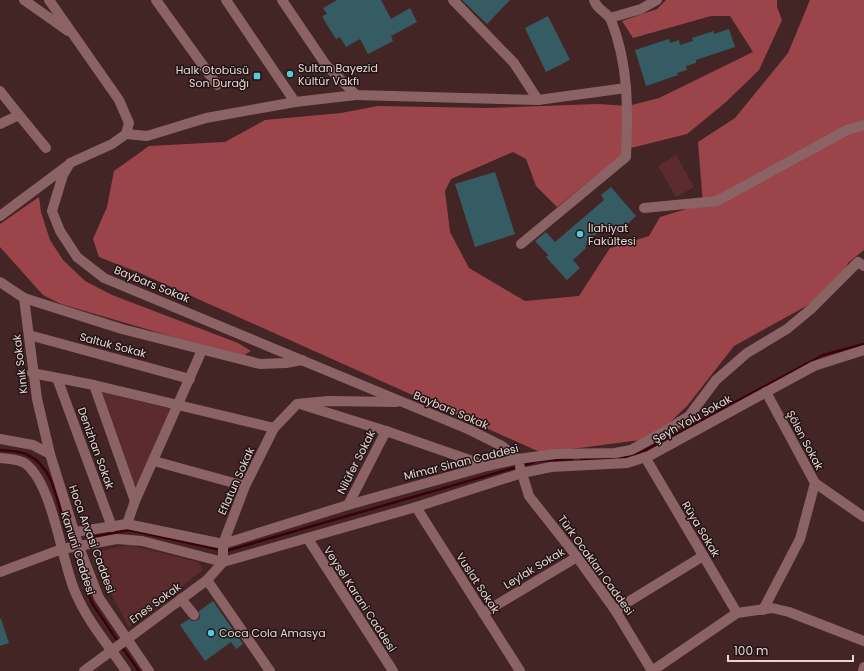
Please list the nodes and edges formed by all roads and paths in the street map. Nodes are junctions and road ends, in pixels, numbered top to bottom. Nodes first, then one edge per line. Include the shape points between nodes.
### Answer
1 (24, 0) edge
2 (49, 0) edge
3 (156, 0) edge
4 (226, 0) edge
5 (282, 0) edge
6 (453, 0) edge
7 (594, 0) edge
8 (657, 0) edge
9 (610, 18) junction
10 (74, 34) junction
11 (217, 85) dead end
12 (626, 88) junction
13 (0, 91) edge
14 (356, 95) junction
15 (538, 100) junction
16 (294, 102) junction
17 (19, 115) junction
18 (0, 124) edge
19 (864, 125) edge
20 (126, 134) junction
21 (46, 148) dead end
22 (70, 163) junction
23 (644, 208) dead end
24 (0, 216) edge
25 (521, 244) dead end
26 (862, 261) edge
27 (0, 282) edge
28 (24, 298) junction
29 (29, 335) junction
30 (202, 350) junction
31 (864, 350) edge
32 (302, 360) junction
33 (32, 373) junction
34 (58, 378) junction
35 (190, 379) junction
36 (94, 385) junction
37 (766, 392) junction
38 (403, 402) junction
39 (297, 404) junction
40 (179, 405) junction
41 (274, 428) junction
42 (386, 431) junction
43 (0, 438) edge
44 (50, 454) junction
45 (645, 457) junction
46 (0, 458) edge
47 (518, 459) junction
48 (154, 461) junction
49 (487, 466) junction
50 (522, 473) junction
51 (815, 483) junction
52 (245, 486) junction
53 (135, 501) junction
54 (348, 505) junction
55 (416, 507) junction
56 (864, 517) edge
57 (127, 524) junction
58 (112, 527) junction
59 (75, 532) junction
60 (308, 539) junction
61 (223, 544) junction
62 (79, 547) junction
63 (62, 549) junction
64 (703, 556) junction
65 (577, 557) junction
66 (223, 562) junction
67 (0, 572) edge
68 (207, 580) junction
69 (182, 599) junction
70 (614, 610) junction
71 (763, 610) junction
72 (483, 613) junction
73 (737, 613) junction
74 (194, 615) dead end
75 (127, 639) junction
76 (864, 641) edge
77 (112, 650) junction
78 (864, 667) edge
79 (84, 671) edge
80 (126, 671) edge
81 (149, 671) edge
82 (270, 671) edge
83 (393, 671) edge
84 (520, 671) edge
85 (652, 671) edge
86 (862, 671) edge

1 - 10 street
2 - 10 street
3 - 11 street
4 - 16 street
5 - 14 street via 326,65
6 - 15 street via 514,63
7 - 9 street via 595,6
8 - 9 street via 640,9
9 - 12 street via 620,47
10 - 20 street via 119,100 129,123
12 - 15 street
12 - 25 street via 626,157
13 - 17 street
14 - 15 street
14 - 16 street
16 - 20 street via 206,118 148,136
17 - 18 street
17 - 21 street
19 - 23 street via 847,130 717,200
20 - 22 street via 112,144
22 - 24 street
22 - 32 street, Baybars Sokak via 63,175 52,211 60,231 77,257 104,278
26 - 47 street, Mimar Sinan Caddesi via 787,329 736,362 716,380 689,416 662,433 631,450 615,453 556,454
27 - 28 street
28 - 29 street, Kınık Sokak
28 - 30 street via 122,329
29 - 33 street, Kınık Sokak
29 - 35 street, Saltuk Sokak
30 - 32 street via 260,364
30 - 35 street
31 - 37 street, Şeyh Yolu Sokak via 814,366
32 - 38 street, Baybars Sokak
33 - 34 street
33 - 44 street, Kınık Sokak
34 - 36 street
34 - 58 street, Denizhan Sokak
35 - 40 street
36 - 40 street
36 - 53 street
37 - 45 street, Şeyh Yolu Sokak
37 - 51 street, Şölen Sokak
38 - 39 street via 328,401
38 - 47 street, Baybars Sokak via 470,430 502,446
39 - 41 street, Eflatun Sokak
39 - 42 street
40 - 41 street
40 - 48 street
41 - 52 street, Eflatun Sokak
42 - 49 street
42 - 54 street, Nilüfer Sokak
43 - 44 street via 33,445
44 - 59 street, Hoca Arvasi Caddesi
45 - 50 street, Şeyh Yolu Sokak via 627,463 552,467
45 - 64 street, Rüya Sokak
46 - 63 street, Kanuni Caddesi via 17,460 34,472 50,507
47 - 49 street, Mimar Sinan Caddesi
47 - 50 street, Türk Ocakları Caddesi
48 - 52 street
48 - 53 street
49 - 54 street, Mimar Sinan Caddesi
50 - 55 street
50 - 65 street, Türk Ocakları Caddesi via 529,496
51 - 56 street
51 - 71 street, Şölen Sokak via 800,539
52 - 61 street, Eflatun Sokak
53 - 57 street
54 - 61 street, Mimar Sinan Caddesi
55 - 60 street
55 - 72 street, Vuslat Sokak
57 - 58 street, Mimar Sinan Caddesi
57 - 61 street, Mimar Sinan Caddesi
58 - 59 street, Mimar Sinan Caddesi
59 - 62 street, Hoca Arvasi Caddesi
60 - 66 street
60 - 83 street, Veysel Karani Caddesi
61 - 66 street
62 - 63 street
62 - 66 street via 117,539 142,541
62 - 75 street, Hoca Arvasi Caddesi via 99,598
63 - 67 street
63 - 77 street, Kanuni Caddesi via 76,594
64 - 70 street
64 - 73 street, Rüya Sokak
65 - 70 street, Türk Ocakları Caddesi
65 - 72 street, Leylak Sokak
66 - 68 street, Enes Sokak
68 - 69 street, Enes Sokak
68 - 82 street
69 - 74 street
69 - 75 street, Enes Sokak
70 - 85 street, Türk Ocakları Caddesi
71 - 73 street
71 - 76 street via 772,608 789,612
72 - 84 street, Vuslat Sokak
73 - 85 street
75 - 77 street, Enes Sokak
75 - 81 street, Hoca Arvasi Caddesi
77 - 79 street, Enes Sokak
77 - 80 street, Kanuni Caddesi
78 - 86 street

